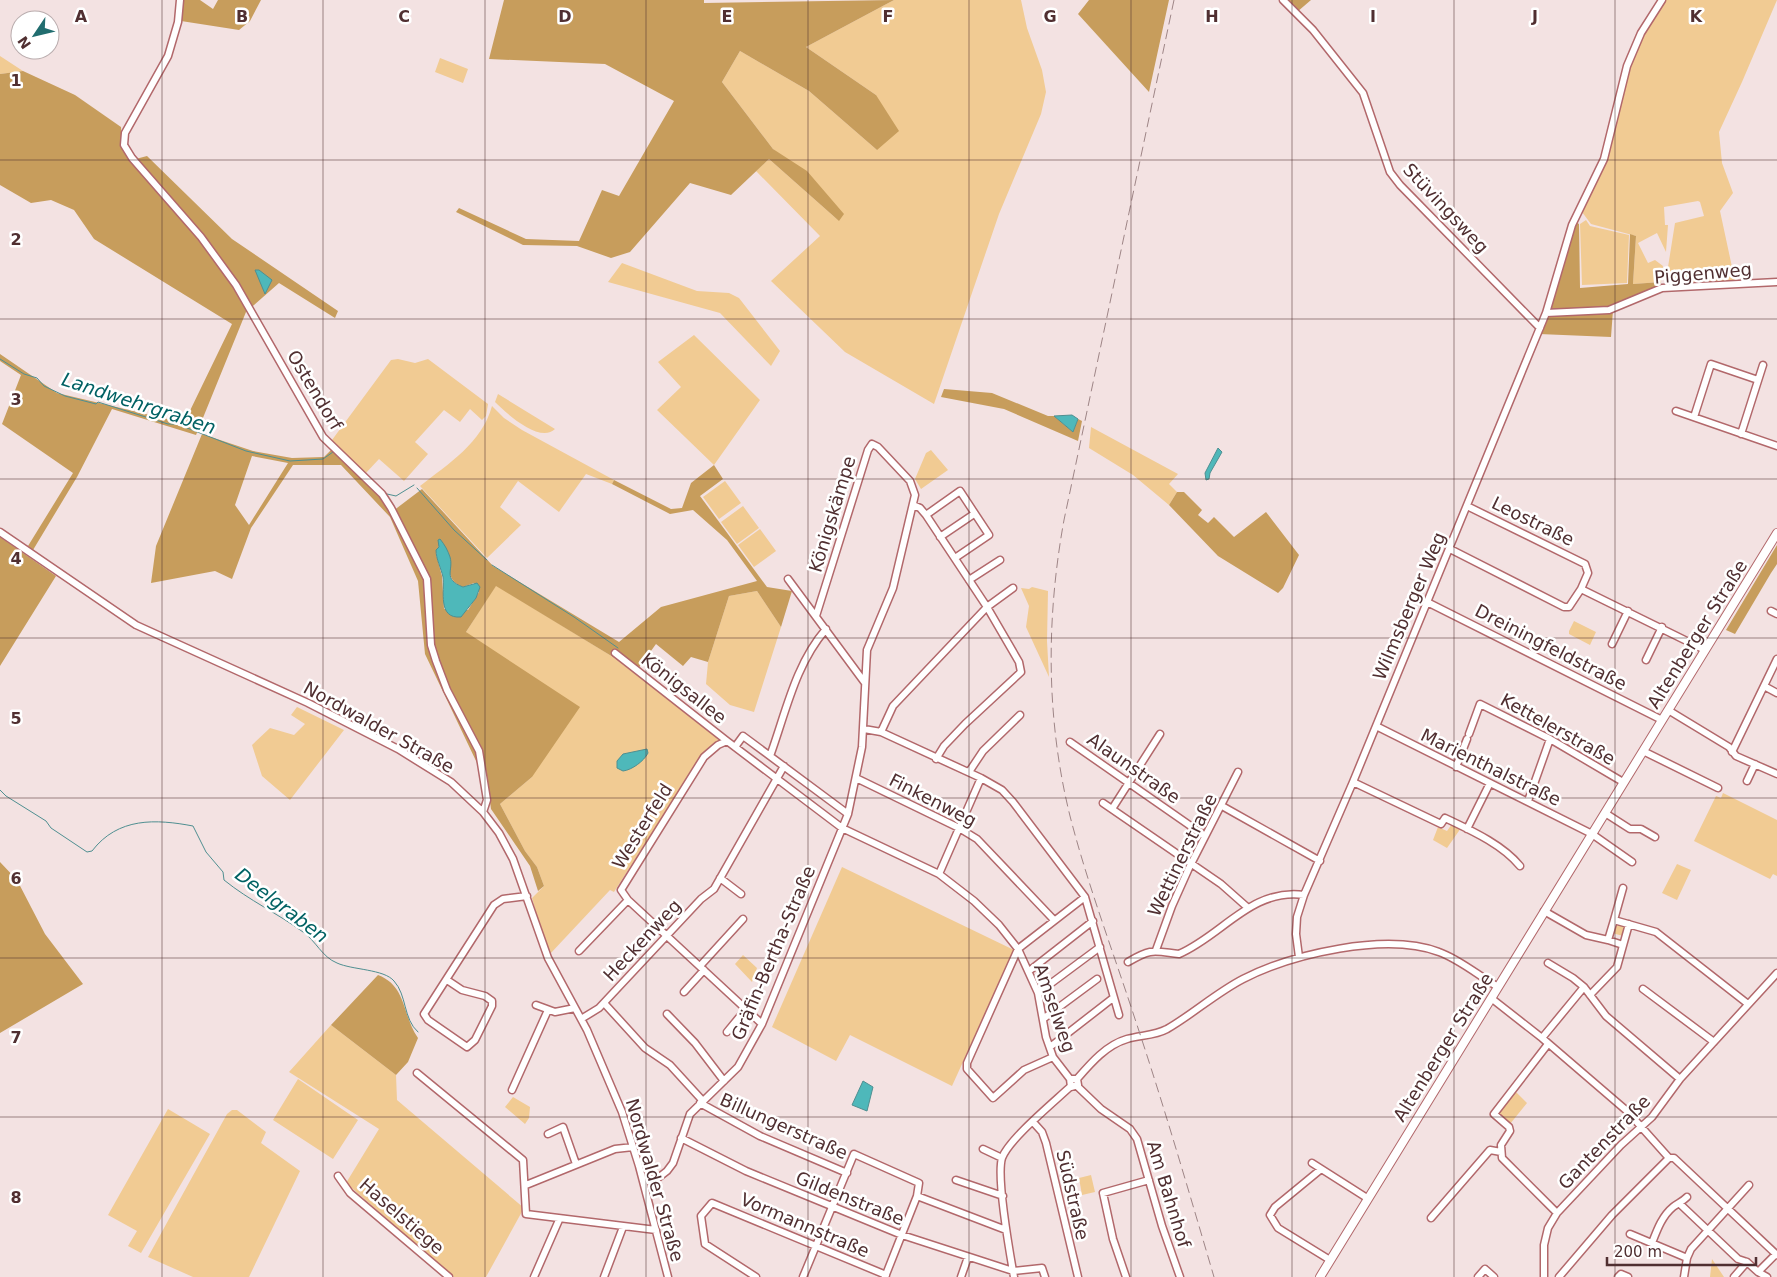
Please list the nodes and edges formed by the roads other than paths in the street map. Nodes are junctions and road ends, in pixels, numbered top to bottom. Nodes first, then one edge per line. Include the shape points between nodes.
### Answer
1 (180, 0) edge
2 (1283, 0) edge
3 (1662, 0) edge
4 (1777, 282) edge
5 (1546, 313) junction
6 (1540, 328) junction
7 (1763, 366) dead end
8 (1758, 380) junction
9 (1676, 411) dead end
10 (1694, 417) junction
11 (1741, 434) junction
12 (1777, 446) edge
13 (913, 505) junction
14 (1467, 506) junction
15 (974, 514) junction
16 (926, 515) junction
17 (0, 532) edge
18 (1777, 534) edge
19 (940, 537) junction
20 (1450, 549) junction
21 (955, 558) junction
22 (1000, 560) dead end
23 (788, 579) dead end
24 (969, 580) junction
25 (1013, 588) dead end
26 (1581, 589) junction
27 (1427, 602) junction
28 (987, 607) junction
29 (1628, 612) junction
30 (816, 616) junction
31 (1662, 627) junction
32 (826, 629) junction
33 (1612, 644) dead end
34 (1705, 650) junction
35 (615, 653) dead end
36 (1777, 659) edge
37 (1646, 660) dead end
38 (865, 683) junction
39 (1764, 686) junction
40 (1777, 693) edge
41 (1668, 710) junction
42 (1020, 715) dead end
43 (1662, 720) junction
44 (1376, 726) junction
45 (864, 729) junction
46 (881, 732) junction
47 (1160, 734) dead end
48 (1550, 739) junction
49 (727, 741) junction
50 (1070, 742) dead end
51 (735, 747) junction
52 (1643, 751) junction
53 (1732, 752) junction
54 (770, 756) junction
55 (936, 759) junction
56 (1755, 764) junction
57 (784, 766) junction
58 (1456, 767) junction
59 (969, 772) junction
60 (1238, 772) dead end
61 (1777, 774) edge
62 (776, 777) junction
63 (856, 778) junction
64 (981, 778) junction
65 (1747, 781) dead end
66 (1353, 782) junction
67 (1624, 782) junction
68 (1130, 783) junction
69 (1490, 783) junction
70 (1718, 788) dead end
71 (1528, 802) junction
72 (1103, 803) dead end
73 (1222, 806) junction
74 (1112, 809) junction
75 (483, 812) junction
76 (1604, 813) junction
77 (848, 814) junction
78 (842, 828) junction
79 (959, 828) junction
80 (1467, 829) junction
81 (1592, 834) junction
82 (1205, 836) junction
83 (1655, 837) dead end
84 (1320, 860) junction
85 (1632, 862) dead end
86 (1191, 864) junction
87 (1520, 866) dead end
88 (939, 874) junction
89 (720, 878) junction
90 (1623, 888) dead end
91 (741, 894) dead end
92 (1304, 895) junction
93 (527, 896) junction
94 (1085, 897) junction
95 (628, 900) junction
96 (1247, 907) junction
97 (1544, 911) junction
98 (743, 919) dead end
99 (1054, 920) junction
100 (1614, 920) junction
101 (1093, 921) junction
102 (1629, 924) junction
103 (667, 935) junction
104 (1608, 940) junction
105 (1623, 944) junction
106 (1100, 947) junction
107 (1018, 949) junction
108 (1156, 950) junction
109 (579, 951) dead end
110 (1298, 957) junction
111 (1128, 962) dead end
112 (1548, 963) dead end
113 (702, 968) junction
114 (1029, 971) junction
115 (1777, 973) edge
116 (1097, 979) dead end
117 (447, 980) junction
118 (1498, 987) junction
119 (1584, 987) junction
120 (1643, 989) dead end
121 (684, 992) dead end
122 (1038, 993) junction
123 (1590, 995) junction
124 (1114, 998) junction
125 (1491, 998) junction
126 (604, 1003) junction
127 (1748, 1004) junction
128 (536, 1005) dead end
129 (575, 1008) junction
130 (746, 1009) junction
131 (548, 1010) junction
132 (667, 1014) dead end
133 (1119, 1015) dead end
134 (581, 1019) junction
135 (1044, 1019) junction
136 (762, 1024) junction
137 (727, 1032) dead end
138 (1542, 1038) junction
139 (1714, 1042) junction
140 (1548, 1044) junction
141 (1050, 1047) junction
142 (1053, 1057) junction
143 (417, 1073) dead end
144 (1680, 1079) junction
145 (724, 1081) junction
146 (1074, 1082) junction
147 (512, 1090) dead end
148 (701, 1101) junction
149 (1033, 1122) junction
150 (1642, 1127) junction
151 (548, 1134) dead end
152 (681, 1138) junction
153 (633, 1146) junction
154 (984, 1149) dead end
155 (1501, 1152) junction
156 (1002, 1158) junction
157 (1669, 1158) junction
158 (1312, 1163) dead end
159 (576, 1164) junction
160 (1320, 1170) junction
161 (846, 1173) junction
162 (338, 1176) dead end
163 (956, 1180) dead end
164 (1149, 1180) junction
165 (644, 1182) junction
166 (526, 1185) junction
167 (1749, 1185) dead end
168 (917, 1196) junction
169 (1003, 1196) junction
170 (1367, 1198) junction
171 (1687, 1198) dead end
172 (1680, 1204) junction
173 (833, 1207) junction
174 (1727, 1209) junction
175 (1557, 1212) junction
176 (1432, 1218) dead end
177 (559, 1220) junction
178 (623, 1227) junction
179 (656, 1230) junction
180 (1006, 1230) junction
181 (1708, 1230) junction
182 (1630, 1234) dead end
183 (902, 1235) junction
184 (1652, 1243) junction
185 (817, 1247) junction
186 (1777, 1255) edge
187 (968, 1257) junction
188 (1687, 1258) junction
189 (1330, 1260) junction
190 (1747, 1262) junction
191 (1758, 1272) junction
192 (1014, 1274) edge
193 (885, 1276) edge
194 (449, 1277) edge
195 (534, 1277) edge
196 (604, 1277) edge
197 (668, 1277) edge
198 (756, 1277) edge
199 (803, 1277) edge
200 (961, 1277) edge
201 (1045, 1277) edge
202 (1078, 1277) edge
203 (1126, 1277) edge
204 (1180, 1277) edge
205 (1320, 1277) edge
206 (1478, 1277) edge
207 (1494, 1277) edge
208 (1544, 1277) edge
209 (1559, 1277) edge
210 (1618, 1277) edge
211 (1628, 1277) edge
212 (1684, 1277) edge
213 (1734, 1277) edge
214 (1767, 1277) edge

1 - 75 street, Ostendorf via 178,22 168,56 127,128 124,145 201,237 236,285 323,437 382,494 391,508 426,579 431,645 447,690 478,751 487,800
2 - 6 street, Stüvingsweg via 1313,30 1363,93 1390,172 1400,186
3 - 5 street, Wilmsberger Weg via 1641,33 1628,66 1604,159 1572,225
4 - 5 street, Piggenweg via 1662,288 1610,310
5 - 6 street, Wilmsberger Weg
6 - 14 street, Wilmsberger Weg
7 - 8 street
8 - 10 street via 1711,364
8 - 11 street
9 - 10 street
10 - 11 street
11 - 12 street
13 - 16 street
13 - 30 street, Königskämpe via 915,495 910,481 872,444
13 - 38 street, Gräfin-Bertha-Straße via 893,588 869,643
14 - 20 street, Wilmsberger Weg
14 - 26 street, Leostraße via 1585,564 1588,573
15 - 16 street via 960,492
15 - 19 street
15 - 21 street via 988,536
16 - 19 street
17 - 75 street, Nordwalder Straße via 136,625 308,703 398,750 450,782
18 - 34 main road, Altenberger Straße
19 - 21 street
20 - 26 street via 1564,607 1573,604
20 - 27 street, Wilmsberger Weg
21 - 24 street
22 - 24 street
23 - 30 street
24 - 28 street
25 - 28 street
26 - 29 street
27 - 43 street, Dreiningfeldstraße
27 - 44 street, Wilmsberger Weg
28 - 46 street via 893,706
28 - 55 street via 1019,662 1021,672 965,724
29 - 31 street
29 - 33 street
30 - 32 street
31 - 34 street
31 - 37 street
32 - 38 street
32 - 54 street via 812,644 800,668
34 - 41 main road, Altenberger Straße
35 - 49 street, Königsallee
36 - 39 street
38 - 45 street, Gräfin-Bertha-Straße
39 - 40 street
39 - 53 street
41 - 43 main road, Altenberger Straße
41 - 53 street via 1697,726
42 - 59 street via 983,751
43 - 52 main road, Altenberger Straße
44 - 58 street, Marienthalstraße
44 - 66 street, Wilmsberger Weg
45 - 46 street
45 - 63 street, Gräfin-Bertha-Straße
46 - 55 street
47 - 68 street
48 - 58 street, Kettelerstraße via 1480,704
48 - 67 street, Kettelerstraße
48 - 71 street
49 - 51 street, Königsallee
49 - 95 street, Westerfeld via 704,758 623,884 621,890
50 - 68 street, Alaunstraße
51 - 54 street, Königsallee via 743,736
51 - 62 street, Königsallee
52 - 67 main road, Altenberger Straße
52 - 70 street
53 - 56 street
54 - 57 street, Königsallee
55 - 59 street
56 - 61 street
56 - 65 street
57 - 62 street, Heckenweg
57 - 77 street, Königsallee
58 - 69 street, Marienthalstraße
59 - 64 street
60 - 73 street, Wettinerstraße
62 - 78 street, Königsallee
62 - 89 street, Heckenweg
63 - 77 street, Gräfin-Bertha-Straße
63 - 79 street, Finkenweg
64 - 79 street
64 - 94 street via 1002,790 1013,802
66 - 80 street via 1441,824 1445,818
66 - 84 street, Wilmsberger Weg
67 - 76 main road, Altenberger Straße
68 - 74 street
68 - 82 street, Alaunstraße
69 - 71 street, Marienthalstraße
69 - 80 street
71 - 81 street, Marienthalstraße
72 - 74 street
73 - 82 street, Wettinerstraße
73 - 84 street
74 - 86 street
75 - 93 street, Nordwalder Straße via 505,844
76 - 81 main road, Altenberger Straße
76 - 83 street via 1630,829 1641,829
77 - 78 street, Gräfin-Bertha-Straße
78 - 88 street, Amselweg
78 - 136 street, Gräfin-Bertha-Straße
79 - 88 street
79 - 99 street, Finkenweg via 994,855
80 - 87 street via 1512,857
81 - 85 street
81 - 97 main road, Altenberger Straße
82 - 86 street, Wettinerstraße
84 - 92 street, Wilmsberger Weg
86 - 96 street via 1231,891
86 - 108 street, Wettinerstraße
88 - 107 street, Amselweg via 999,924
89 - 91 street
89 - 103 street, Heckenweg via 714,889
90 - 100 street
92 - 96 street via 1271,896
92 - 110 street, Wilmsberger Weg via 1296,934
93 - 117 street via 503,899 494,906
93 - 129 street, Nordwalder Straße via 548,958
94 - 99 street
94 - 101 street
95 - 103 street
95 - 109 street
96 - 108 street via 1184,952
97 - 104 street via 1586,935
97 - 118 main road, Altenberger Straße
98 - 113 street
99 - 107 street
100 - 102 street
100 - 104 street
101 - 106 street
101 - 114 street
102 - 105 street
102 - 127 street via 1661,936
103 - 113 street
103 - 126 street, Heckenweg
104 - 105 street
105 - 123 street via 1617,968
106 - 122 street
106 - 124 street
107 - 114 street, Amselweg
107 - 142 street via 967,1069 993,1098 1024,1070
108 - 111 street via 1146,951
110 - 118 street via 1337,948 1374,945 1424,948 1440,952
110 - 146 street via 1243,979 1166,1030 1124,1040 1099,1056
112 - 119 street
113 - 121 street
113 - 130 street
114 - 122 street, Amselweg
115 - 127 street, Gantenstraße
116 - 135 street
117 - 117 street via 424,1014 467,1047 475,1040 492,1001 462,990
118 - 125 main road, Altenberger Straße
119 - 123 street
119 - 138 street
120 - 139 street
122 - 135 street, Amselweg
123 - 144 street via 1606,1016
124 - 133 street
124 - 141 street
125 - 138 street
125 - 170 main road, Altenberger Straße
126 - 134 street, Heckenweg
126 - 148 street, Billungerstraße via 646,1048 670,1066
127 - 139 street, Gantenstraße
128 - 131 street
129 - 131 street via 563,1012
129 - 134 street, Nordwalder Straße
130 - 136 street
130 - 137 street
131 - 147 street
132 - 145 street via 695,1043
134 - 153 street, Nordwalder Straße
135 - 141 street, Amselweg
136 - 145 street, Gräfin-Bertha-Straße via 748,1052
138 - 140 street
139 - 144 street, Gantenstraße
140 - 150 street
140 - 155 street via 1494,1114 1510,1131 1501,1145
141 - 142 street, Amselweg
142 - 146 street, Amselweg
143 - 166 street via 523,1160
144 - 150 street, Gantenstraße
145 - 148 street, Gräfin-Bertha-Straße
146 - 149 street
146 - 164 street, Am Bahnhof via 1101,1109 1130,1129 1141,1148
148 - 152 street, Gräfin-Bertha-Straße via 690,1114
148 - 161 street, Billungerstraße via 760,1136
149 - 156 street
149 - 202 street, Südstraße via 1046,1143
150 - 157 street
150 - 175 street, Gantenstraße
151 - 159 street via 563,1127
152 - 165 street, Gräfin-Bertha-Straße via 673,1163 658,1178
152 - 173 street, Gildenstraße via 746,1172
153 - 159 street via 615,1149
153 - 165 street, Nordwalder Straße
154 - 156 street
155 - 175 street via 1505,1163
155 - 176 street via 1490,1150
156 - 169 street
157 - 174 street via 1674,1158
157 - 209 street via 1612,1215
158 - 160 street
159 - 166 street
160 - 170 street
160 - 189 street via 1275,1207 1270,1215 1278,1228
161 - 168 street, Billungerstraße via 854,1154 919,1182
161 - 173 street
162 - 194 street, Haselstiege via 350,1193
163 - 169 street
164 - 203 street via 1103,1193 1113,1239
164 - 204 street, Am Bahnhof
165 - 179 street, Nordwalder Straße
166 - 177 street via 526,1214
167 - 174 street
168 - 180 street
168 - 183 street
169 - 180 street
170 - 189 main road, Altenberger Straße
171 - 172 street
172 - 181 street
172 - 184 street via 1662,1220
173 - 183 street, Gildenstraße
173 - 185 street
174 - 181 street
174 - 186 street
175 - 208 street, Gantenstraße via 1546,1236
177 - 178 street
177 - 195 street
178 - 179 street
178 - 196 street
179 - 197 street, Nordwalder Straße
180 - 192 street
181 - 188 street
181 - 190 street via 1738,1259
182 - 184 street
183 - 187 street, Gildenstraße
183 - 193 street
184 - 188 street
185 - 193 street, Vormannstraße
185 - 198 street, Vormannstraße via 712,1203 701,1216 705,1244
185 - 199 street
186 - 191 street
187 - 192 street, Gildenstraße
187 - 200 street
188 - 212 street
189 - 205 main road, Altenberger Straße
190 - 191 street
190 - 213 street
191 - 214 street
192 - 201 street via 1042,1268
206 - 207 street via 1485,1269
210 - 211 street via 1621,1274

